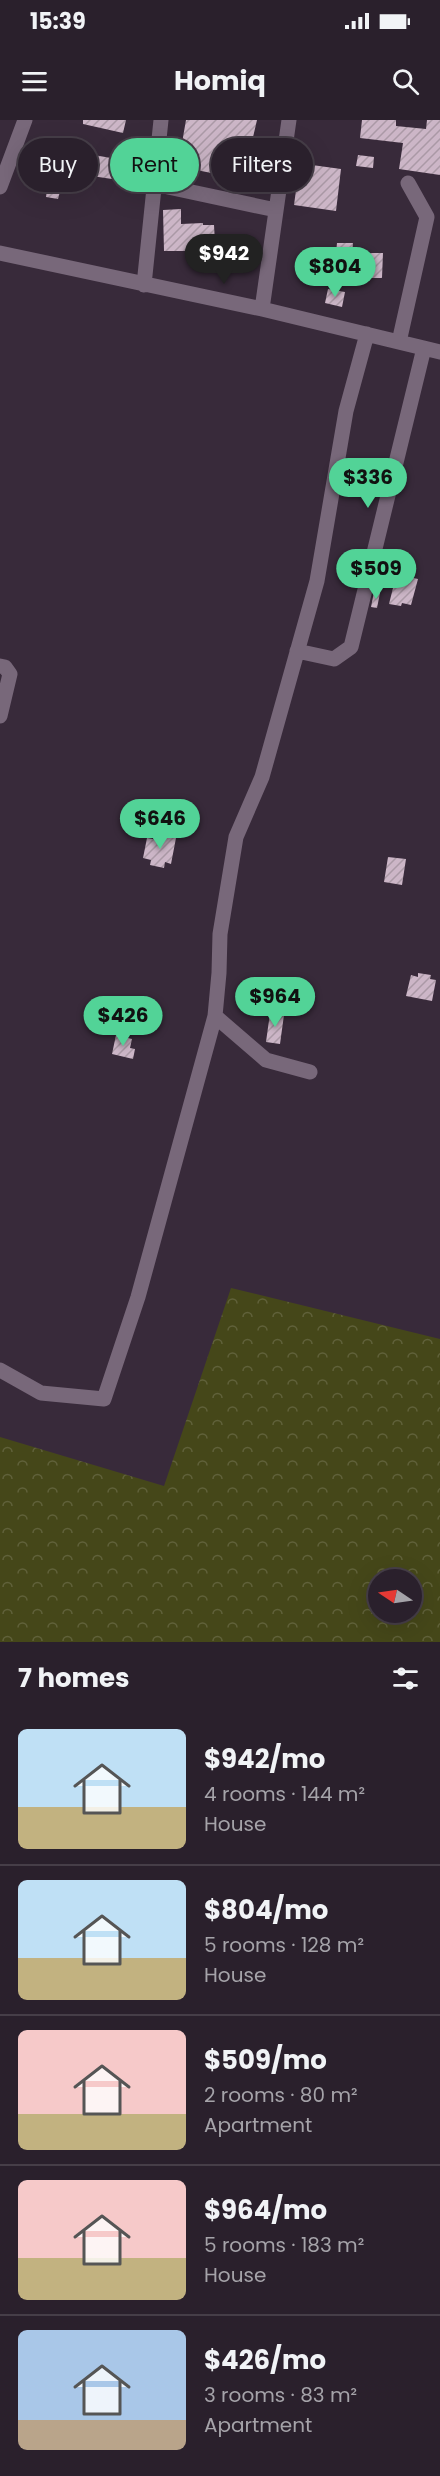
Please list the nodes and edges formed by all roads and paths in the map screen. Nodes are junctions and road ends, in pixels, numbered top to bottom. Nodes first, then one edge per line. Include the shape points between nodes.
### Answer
1 (25, 120) edge
2 (161, 120) edge
3 (290, 120) edge
4 (159, 138) edge
5 (408, 183) dead end
6 (0, 187) edge
7 (153, 192) edge
8 (192, 192) edge
9 (276, 210) junction
10 (0, 254) edge
11 (144, 285) junction
12 (262, 309) junction
13 (367, 334) junction
14 (399, 342) junction
15 (424, 348) junction
16 (440, 352) edge
17 (297, 651) junction
18 (0, 666) edge
19 (0, 716) edge
20 (215, 1016) junction
21 (310, 1072) dead end
22 (0, 1370) edge

1 - 6 street
2 - 4 street
3 - 9 street
5 - 14 street via 427,217
7 - 11 street
8 - 9 street
9 - 12 street
10 - 11 street
11 - 12 street
12 - 13 street
13 - 14 street
13 - 17 street via 346,411 317,581
14 - 15 street
15 - 16 street
15 - 17 street via 351,647 334,658
17 - 20 street via 262,777 236,837 220,934
18 - 19 street via 10,674
20 - 21 street via 266,1060
20 - 22 street via 138,1297 104,1399 41,1393

